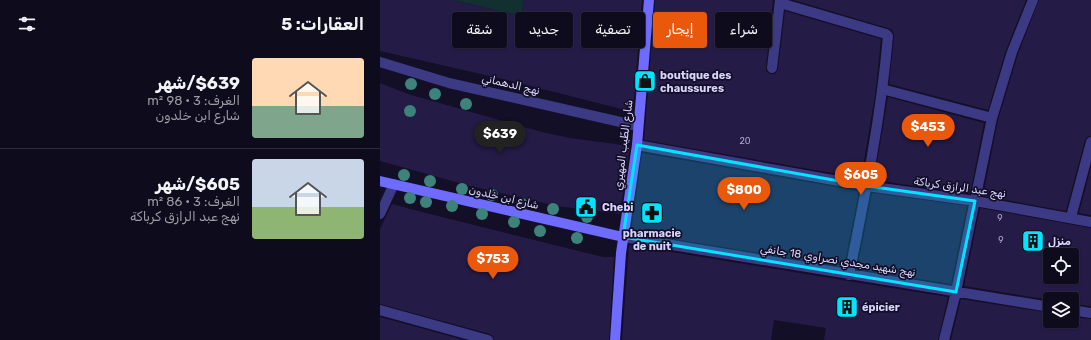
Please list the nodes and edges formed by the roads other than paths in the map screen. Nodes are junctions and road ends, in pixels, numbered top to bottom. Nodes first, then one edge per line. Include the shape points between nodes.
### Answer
1 (649, 0) edge
2 (1033, 0) edge
3 (780, 2) edge
4 (380, 62) edge
5 (772, 68) dead end
6 (882, 89) junction
7 (992, 118) junction
8 (638, 126) junction
9 (1091, 142) edge
10 (637, 145) junction
11 (380, 181) edge
12 (394, 184) junction
13 (867, 186) junction
14 (975, 201) junction
15 (380, 214) edge
16 (1071, 217) junction
17 (1091, 222) edge
18 (623, 237) junction
19 (849, 274) junction
20 (956, 292) junction
21 (1043, 306) edge
22 (380, 310) edge
23 (1079, 311) edge
24 (1091, 313) edge
25 (488, 340) edge
26 (615, 340) edge
27 (944, 340) edge

1 - 8 street, شارع الطّيب المهيري
2 - 7 street via 1012,52
3 - 5 street
3 - 6 street via 887,35
4 - 8 street, نهج الدهماني via 449,83
6 - 7 street
6 - 13 street
7 - 14 street
8 - 10 street, شارع الطّيب المهيري
9 - 16 street
10 - 13 street, نهج عبد الرازق كرباكة
10 - 18 street, شارع الطّيب المهيري
11 - 12 street, شارع ابن خلدون
12 - 15 street
12 - 18 street, شارع ابن خلدون
13 - 14 street, نهج عبد الرازق كرباكة
13 - 19 street
14 - 16 street, نهج عبد الرازق كرباكة
14 - 20 street
16 - 17 street, نهج عبد الرازق كرباكة
18 - 19 street, نهج شهيد مجدي نصراوي 18 جانفي
18 - 26 street, شارع الطّيب المهيري
19 - 20 street, نهج شهيد مجدي نصراوي 18 جانفي
20 - 21 street, نهج شهيد مجدي نصراوي 18 جانفي
20 - 27 street
22 - 25 street
23 - 24 street

